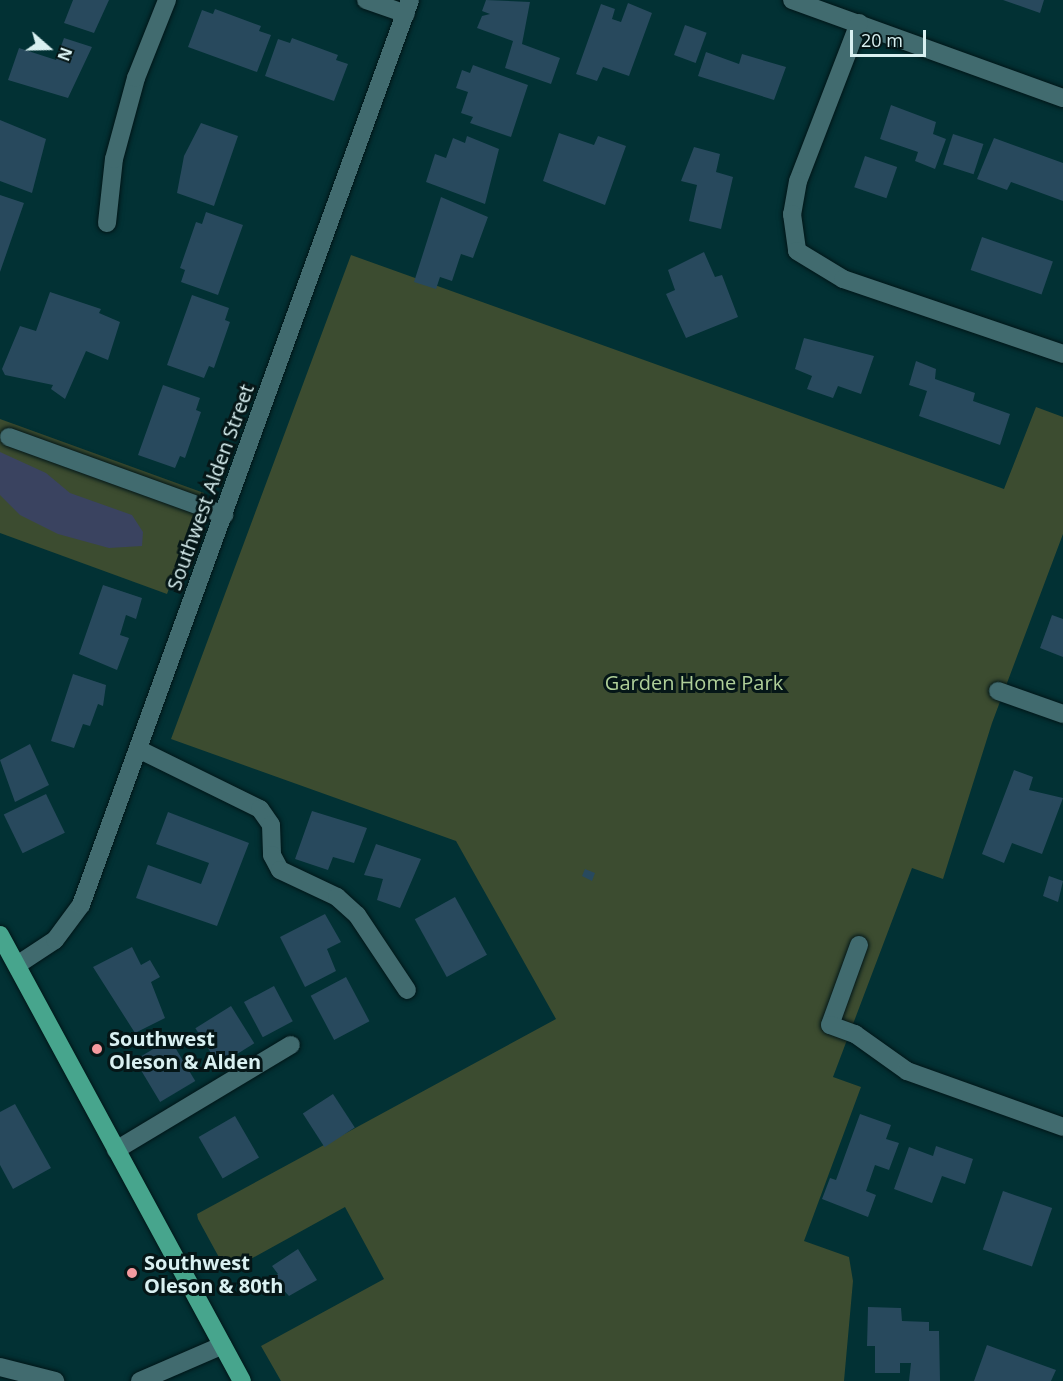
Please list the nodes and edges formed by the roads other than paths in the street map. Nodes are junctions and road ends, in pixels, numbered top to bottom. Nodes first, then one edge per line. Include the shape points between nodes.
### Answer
1 (167, 0) edge
2 (366, 0) edge
3 (792, 0) edge
4 (408, 7) edge
5 (859, 23) junction
6 (1063, 98) edge
7 (107, 223) dead end
8 (1063, 354) edge
9 (9, 437) dead end
10 (224, 515) junction
11 (998, 690) dead end
12 (1063, 714) edge
13 (138, 749) junction
14 (0, 934) edge
15 (860, 945) dead end
16 (17, 965) junction
17 (407, 990) dead end
18 (291, 1045) dead end
19 (1063, 1127) edge
20 (116, 1150) junction
21 (223, 1345) junction
22 (0, 1367) edge
23 (55, 1381) edge
24 (140, 1381) edge
25 (242, 1381) edge

1 - 7 street via 136,78 114,159
2 - 4 street
3 - 5 street
4 - 10 street, Southwest Alden Street
5 - 6 street
5 - 8 street via 798,181 792,214 797,251 843,279
9 - 10 street
10 - 13 street, Southwest Alden Street
11 - 12 street
13 - 16 street, Southwest Alden Street via 76,915 55,940
13 - 17 street via 260,809 271,825 272,855 280,870 337,897 357,915
14 - 16 main road
15 - 19 street via 831,1025 855,1034 907,1071
16 - 20 main road
18 - 20 street
20 - 21 main road
21 - 24 street
21 - 25 main road
22 - 23 street

